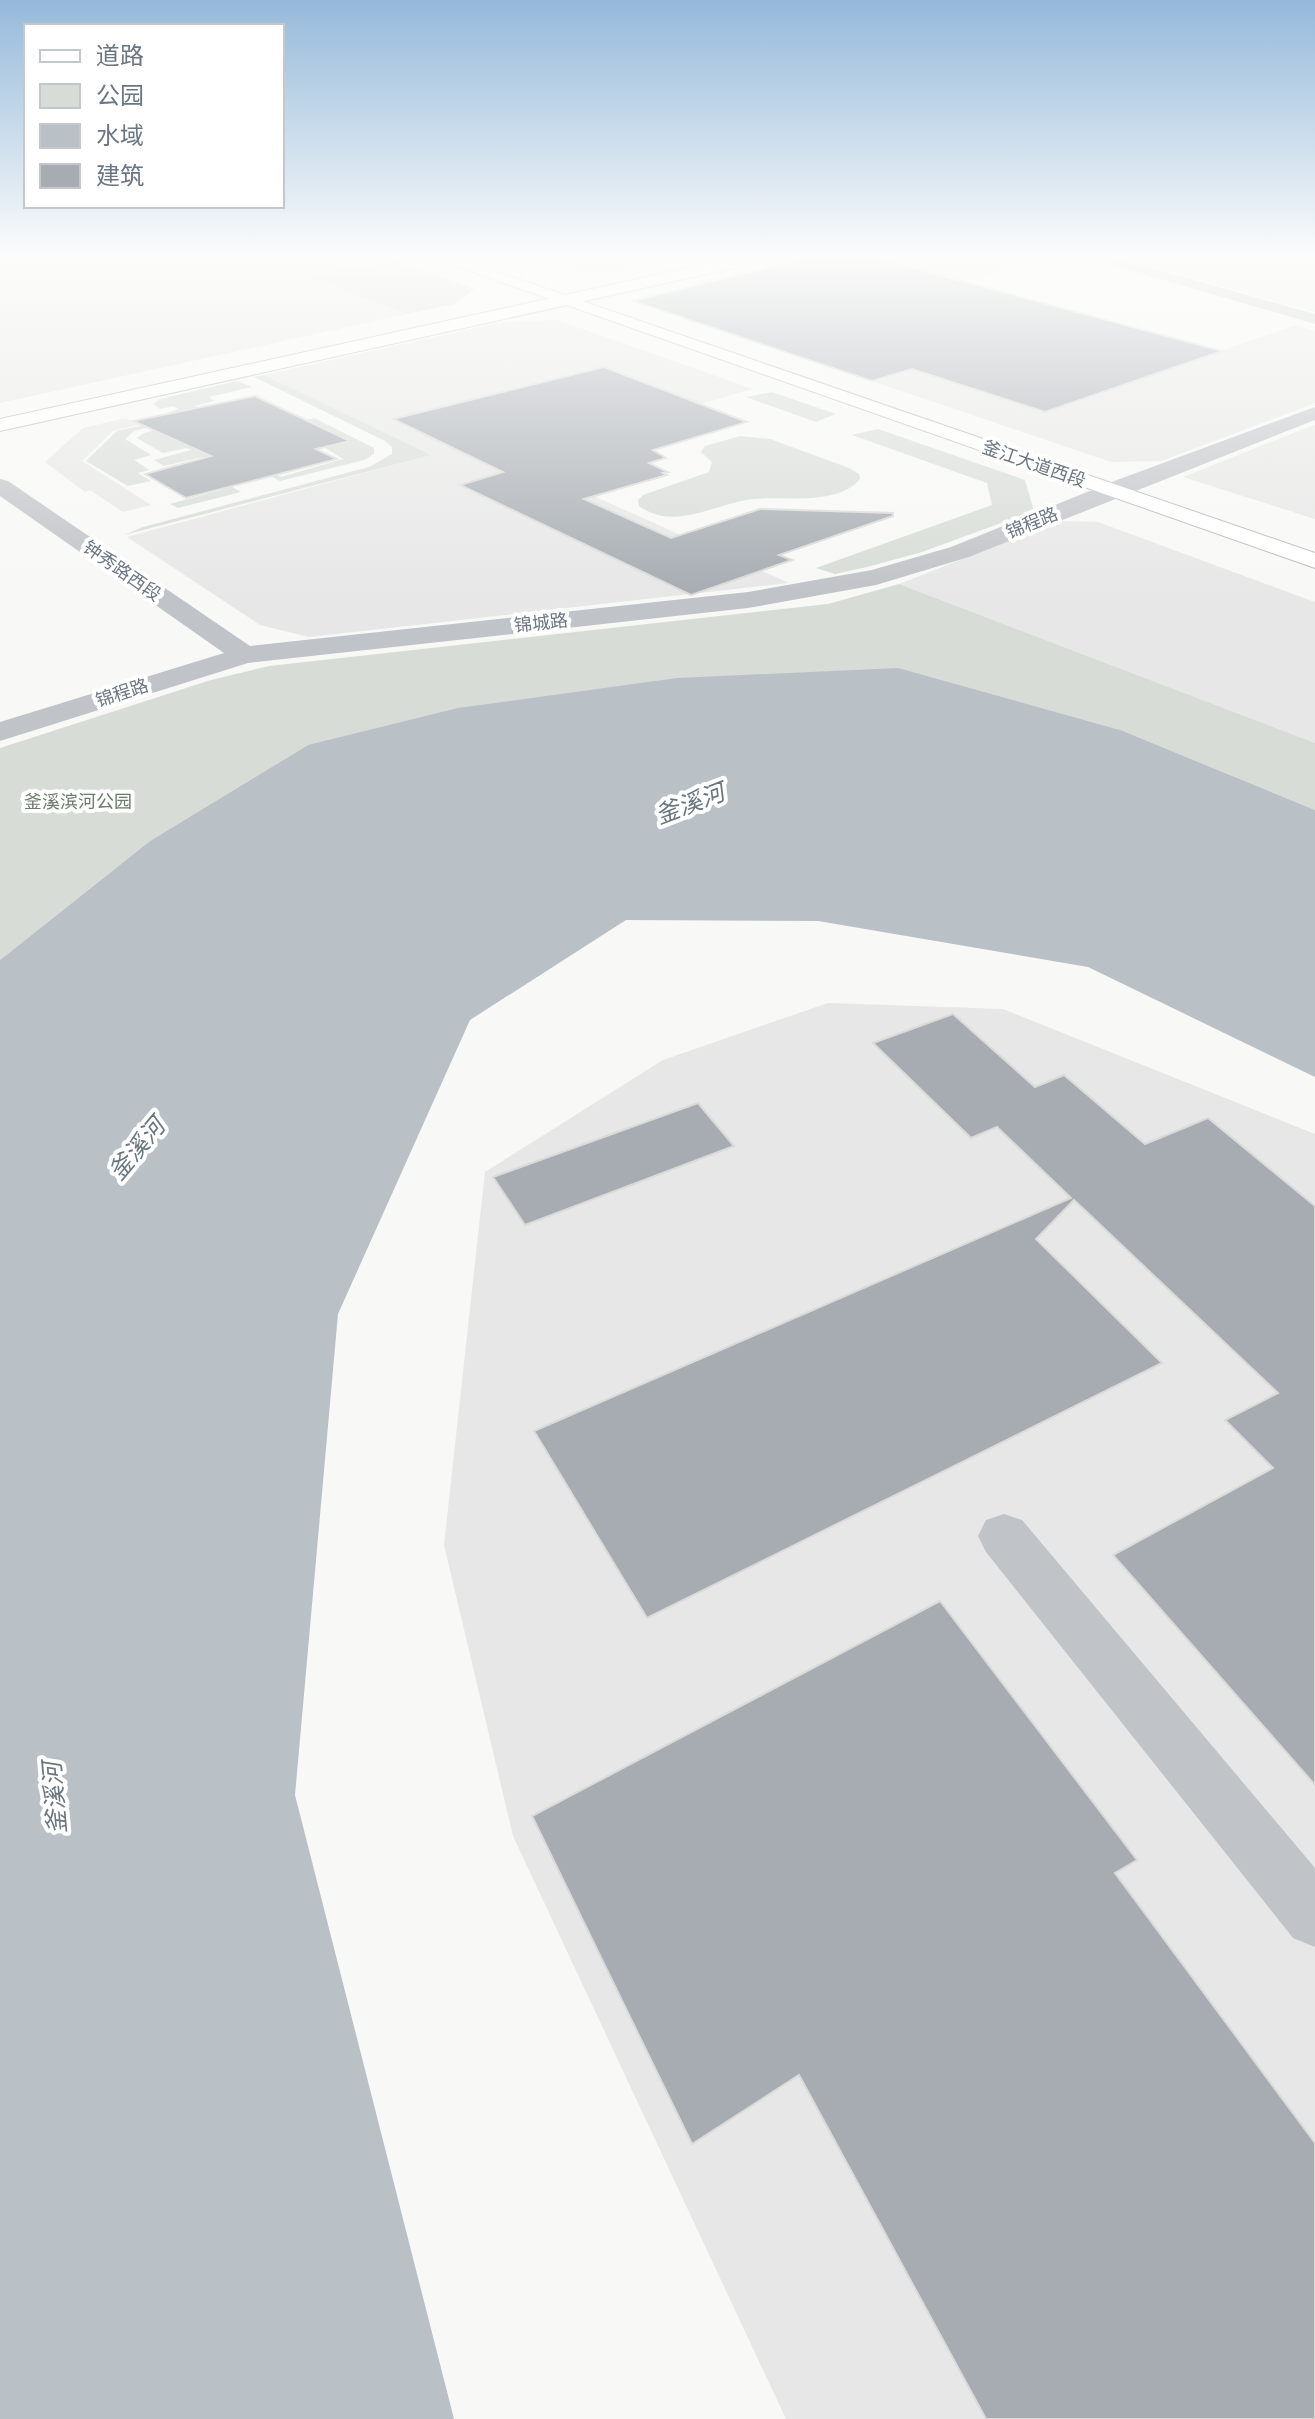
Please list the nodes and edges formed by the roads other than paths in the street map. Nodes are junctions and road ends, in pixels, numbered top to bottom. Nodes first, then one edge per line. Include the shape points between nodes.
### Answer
1 (220, 369) edge
2 (246, 369) edge
3 (771, 369) edge
4 (1315, 413) edge
5 (0, 415) edge
6 (0, 425) edge
7 (0, 486) edge
8 (1118, 488) junction
9 (1315, 551) edge
10 (1315, 561) edge
11 (835, 586) joint
12 (245, 655) junction
13 (0, 732) edge
14 (1004, 1536) dead end
15 (1315, 1916) edge

1 - 5 main road
2 - 6 main road
3 - 8 main road, 釜江大道西段
4 - 8 street, 锦程路
7 - 12 street, 钟秀路西段
8 - 9 main road, 釜江大道西段
8 - 10 main road, 釜江大道西段
8 - 11 street, 锦程路 via 960,552
11 - 12 street, 锦城路
12 - 13 street, 锦程路
14 - 15 street

